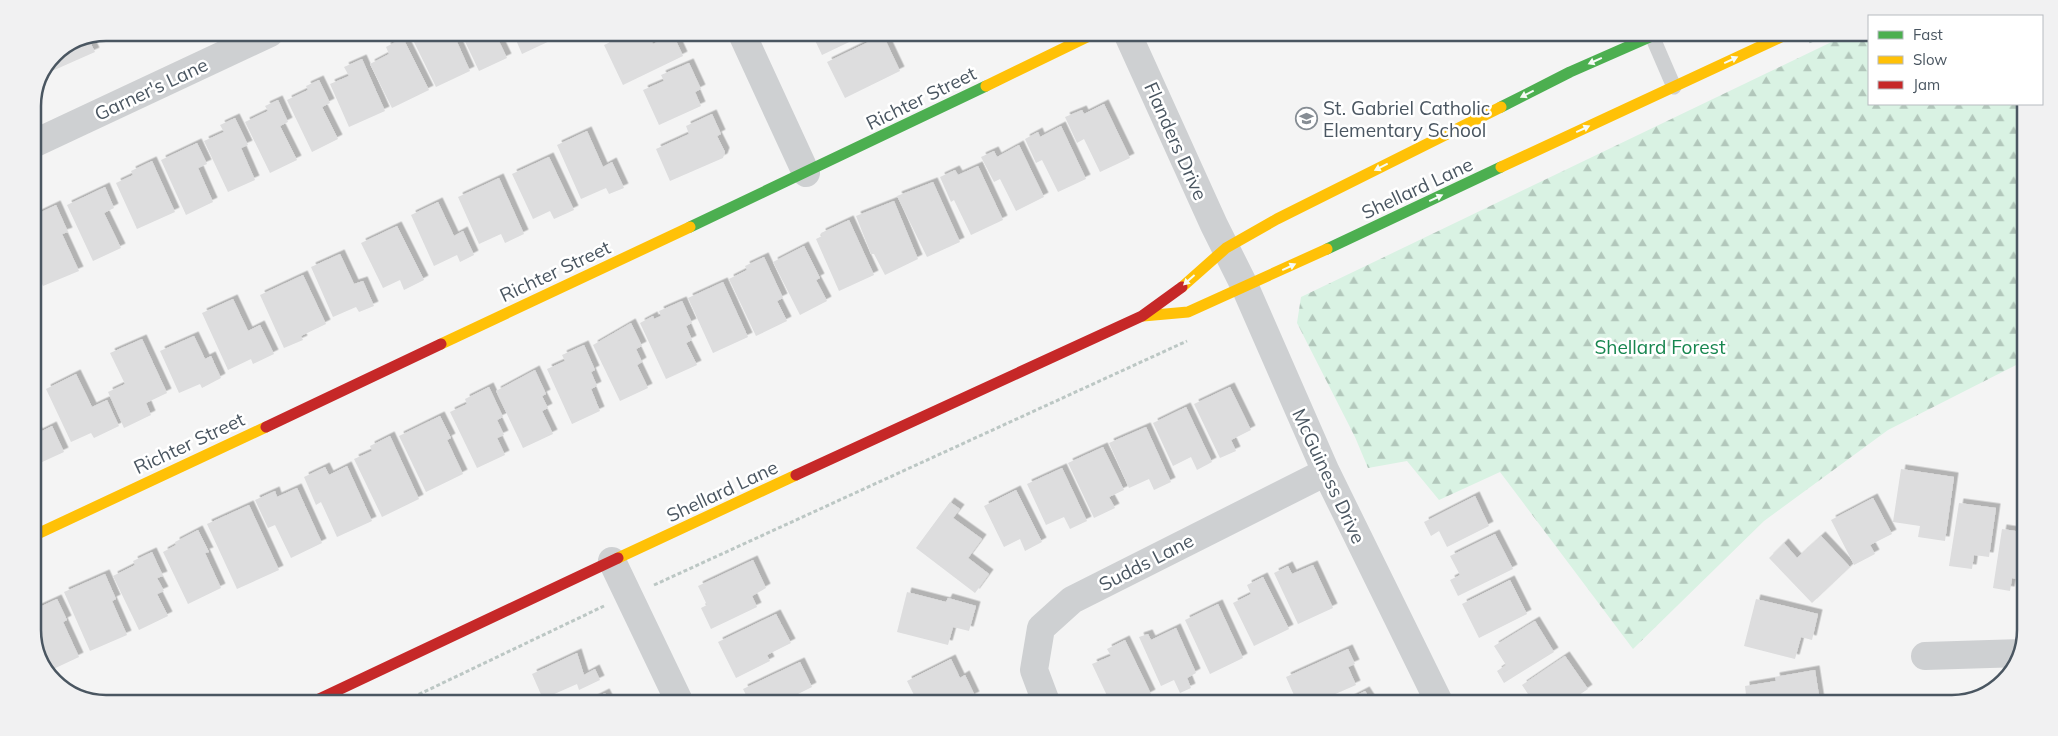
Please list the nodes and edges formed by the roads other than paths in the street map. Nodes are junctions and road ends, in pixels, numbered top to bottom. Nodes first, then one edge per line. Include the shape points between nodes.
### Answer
1 (253, 41) edge
2 (745, 41) edge
3 (1077, 41) edge
4 (1131, 41) edge
5 (1641, 41) edge
6 (1654, 41) edge
7 (1772, 41) edge
8 (1674, 87) junction
9 (41, 140) edge
10 (806, 173) junction
11 (1226, 248) junction
12 (1245, 287) junction
13 (1142, 316) junction
14 (1326, 472) junction
15 (41, 532) edge
16 (612, 561) junction
17 (2012, 653) edge
18 (1925, 656) dead end
19 (328, 695) edge
20 (676, 695) edge
21 (1043, 695) edge
22 (1436, 695) edge

1 - 9 street, Garner's Lane
2 - 10 street
3 - 10 main road, Richter Street
4 - 11 street, Flanders Drive
5 -> 11 main road, Shellard Lane via 1552,81 1277,219
6 - 8 lane
8 -> 7 main road, Shellard Lane
12 -> 8 main road, Shellard Lane
10 - 15 main road, Richter Street
11 - 12 street, McGuiness Drive
11 -> 13 main road, Shellard Lane
12 - 13 main road, Shellard Lane via 1188,312
12 - 14 street, McGuiness Drive
13 - 16 main road, Shellard Lane
14 - 21 street, Sudds Lane via 1072,600 1041,628 1034,670
14 - 22 street, McGuiness Drive
16 - 19 main road, Shellard Lane
16 - 20 street
17 - 18 street

